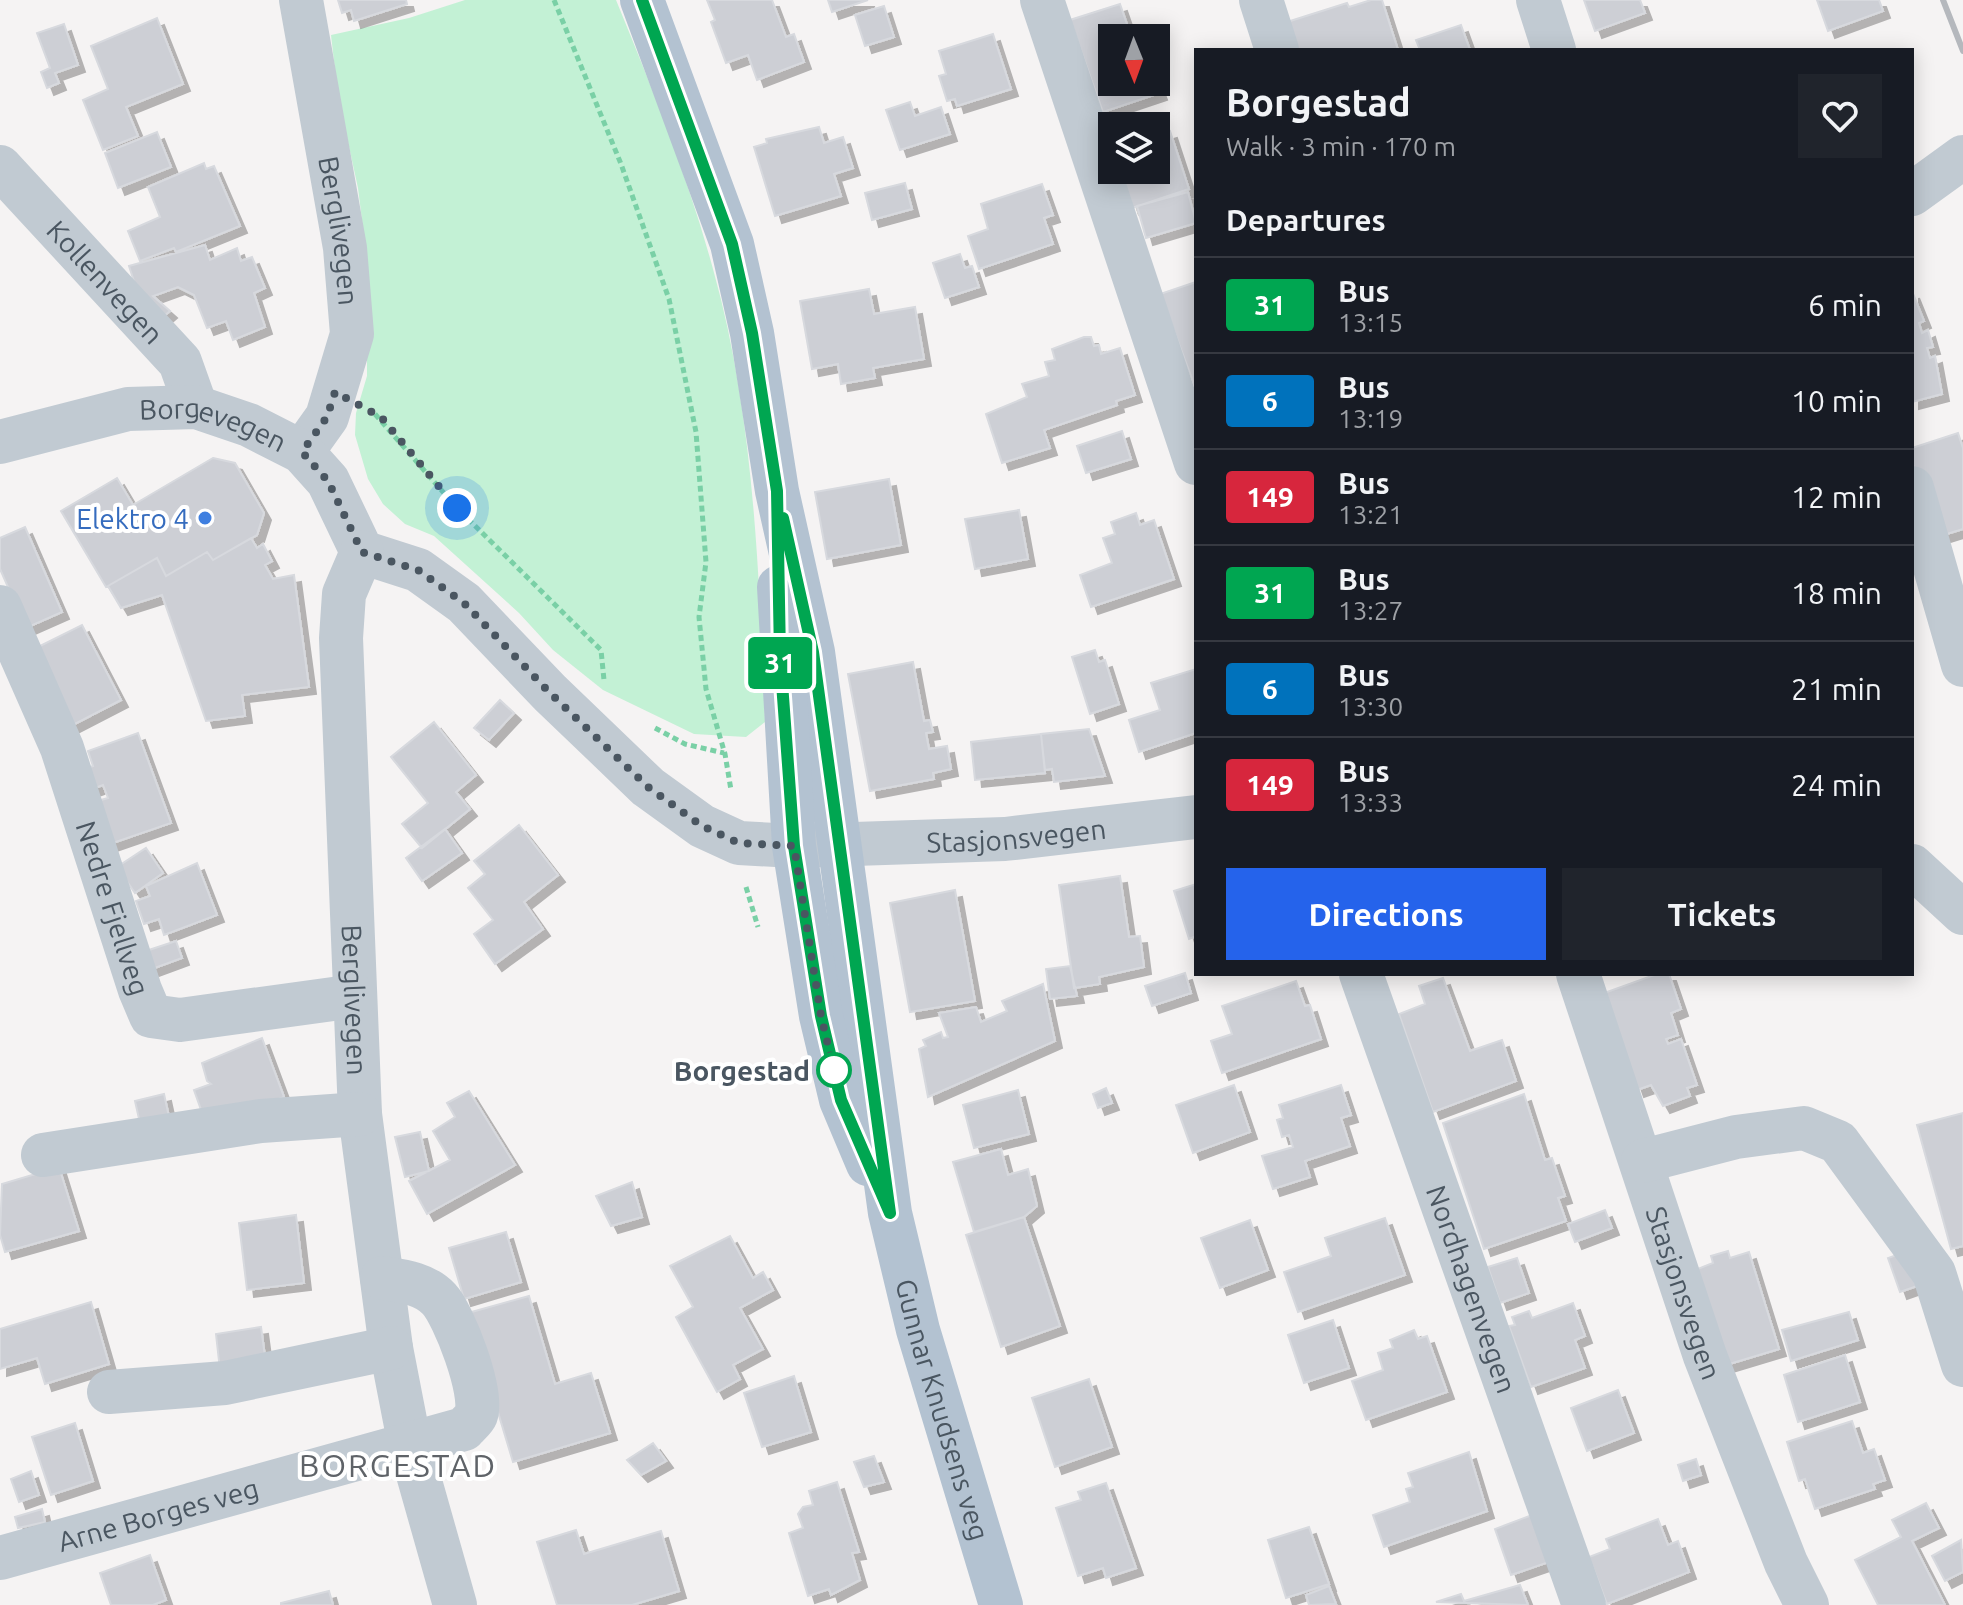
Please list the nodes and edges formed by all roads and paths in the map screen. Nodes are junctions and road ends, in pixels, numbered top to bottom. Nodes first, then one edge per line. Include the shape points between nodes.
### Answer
1 (301, 0) edge
2 (642, 0) edge
3 (1042, 0) edge
4 (1261, 0) edge
5 (1538, 0) edge
6 (1276, 48) edge
7 (1553, 48) edge
8 (1963, 157) edge
9 (0, 167) edge
10 (1914, 193) edge
11 (335, 392) junction
12 (196, 407) junction
13 (0, 442) edge
14 (302, 452) junction
15 (1194, 457) edge
16 (777, 491) junction
17 (1914, 495) edge
18 (362, 552) junction
19 (0, 607) edge
20 (1963, 665) edge
21 (604, 689) dead end
22 (645, 723) dead end
23 (725, 754) dead end
24 (1194, 817) edge
25 (837, 844) junction
26 (794, 846) junction
27 (1914, 868) edge
28 (1963, 913) edge
29 (1362, 976) edge
30 (1579, 976) edge
31 (355, 996) junction
32 (360, 1114) junction
33 (43, 1155) dead end
34 (1643, 1161) junction
35 (890, 1213) junction
36 (382, 1278) junction
37 (391, 1348) junction
38 (1963, 1365) edge
39 (109, 1392) dead end
40 (410, 1446) junction
41 (0, 1558) edge
42 (455, 1605) edge
43 (1001, 1605) edge
44 (1584, 1605) edge
45 (1807, 1605) edge

1 - 11 street, Berglivegen via 345,248 352,334
2 - 16 main road, Gunnar Knudsens veg via 732,244
3 - 15 street
4 - 6 street
5 - 7 street
8 - 10 street
9 - 12 street, Kollenvegen via 180,362
11 - 14 street, Berglivegen via 327,417
11 - 21 path via 381,417 457,508 601,650
12 - 13 street, Borgevegen via 128,409
12 - 14 street, Borgevegen via 249,425
14 - 18 street, Borgevegen via 328,481
16 - 25 main road, Gunnar Knudsens veg via 813,652
16 - 26 main road, Gunnar Knudsens veg via 780,656
17 - 20 street
18 - 26 street via 418,570 464,603 648,787 702,826 739,843
18 - 31 street, Berglivegen via 344,594 341,638
19 - 31 street, Nedre Fjellveg via 62,748 151,1016 180,1020
22 - 23 path via 685,744
24 - 25 street, Stasjonsvegen via 1005,839
25 - 26 street
25 - 35 main road, Gunnar Knudsens veg
26 - 35 main road, Gunnar Knudsens veg via 821,1016 841,1100
27 - 28 street
29 - 44 street, Nordhagenvegen
30 - 34 street, Stasjonsvegen
31 - 32 street, Berglivegen
32 - 33 street via 261,1121
32 - 36 street, Berglivegen
34 - 38 street via 1736,1137 1804,1128 1838,1142 1934,1273
34 - 45 street, Stasjonsvegen via 1705,1356
35 - 43 main road, Gunnar Knudsens veg via 918,1330
36 - 37 street, Berglivegen
36 - 40 street, Arne Borges veg via 411,1282 437,1296 456,1321 477,1401 475,1415 464,1429
37 - 39 street via 225,1383
37 - 40 street, Berglivegen
40 - 41 street, Arne Borges veg
40 - 42 street, Berglivegen

